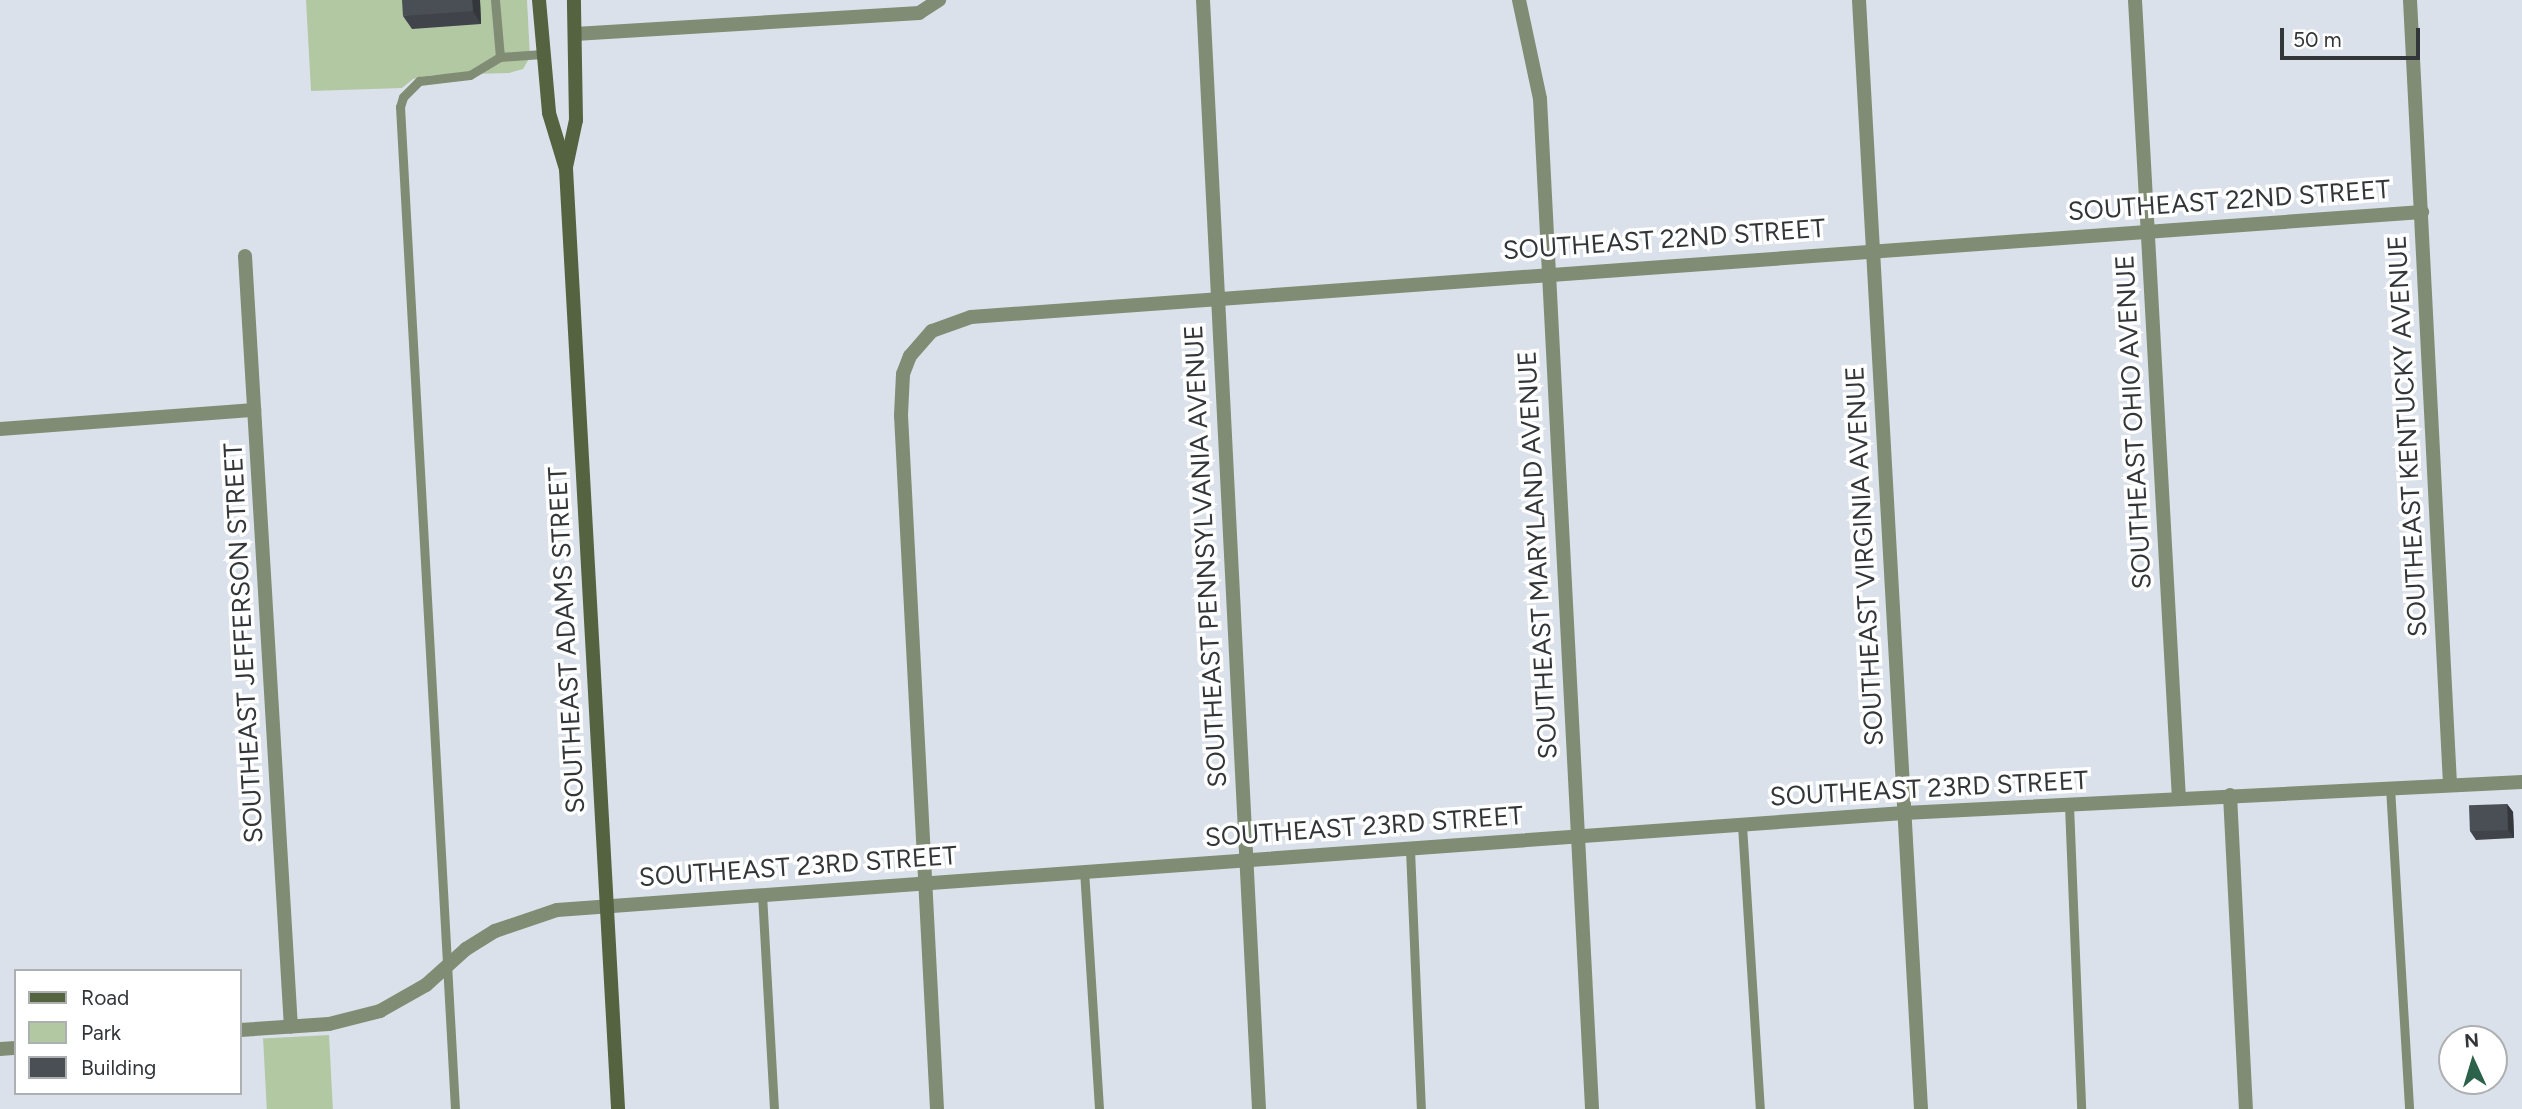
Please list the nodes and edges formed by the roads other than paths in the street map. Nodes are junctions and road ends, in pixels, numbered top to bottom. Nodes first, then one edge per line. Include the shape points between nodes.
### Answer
1 (495, 0) edge
2 (539, 0) edge
3 (574, 0) edge
4 (939, 0) edge
5 (1203, 0) edge
6 (1519, 0) edge
7 (1859, 0) edge
8 (2135, 0) edge
9 (2410, 0) edge
10 (575, 34) junction
11 (542, 54) junction
12 (500, 57) junction
13 (566, 169) junction
14 (2422, 212) junction
15 (2148, 232) junction
16 (1872, 250) junction
17 (245, 256) dead end
18 (1548, 272) junction
19 (1218, 301) junction
20 (254, 410) junction
21 (0, 429) edge
22 (2522, 782) edge
23 (2450, 785) junction
24 (2390, 787) junction
25 (2230, 794) junction
26 (2179, 799) junction
27 (2069, 805) junction
28 (1904, 813) junction
29 (1742, 825) junction
30 (1578, 837) junction
31 (1409, 849) junction
32 (1245, 859) junction
33 (1084, 870) junction
34 (925, 882) junction
35 (762, 894) junction
36 (607, 905) junction
37 (446, 967) junction
38 (291, 1027) junction
39 (242, 1030) edge
40 (454, 1109) edge
41 (618, 1109) edge
42 (774, 1109) edge
43 (937, 1109) edge
44 (1098, 1109) edge
45 (1259, 1109) edge
46 (1421, 1109) edge
47 (1592, 1109) edge
48 (1760, 1109) edge
49 (1921, 1109) edge
50 (2081, 1109) edge
51 (2246, 1109) edge
52 (2409, 1109) edge

1 - 12 lane
2 - 11 main road, SOUTHEAST ADAMS STREET
3 - 10 main road, SOUTHEAST ADAMS STREET
4 - 10 street via 919,13
5 - 19 street, SOUTHEAST PENNSYLVANIA AVENUE
6 - 18 street, SOUTHEAST MARYLAND AVENUE via 1539,87
7 - 16 street, SOUTHEAST VIRGINIA AVENUE
8 - 15 street, SOUTHEAST OHIO AVENUE
9 - 14 street, SOUTHEAST KENTUCKY AVENUE
10 - 13 main road, SOUTHEAST ADAMS STREET via 576,120
11 - 12 lane
11 - 13 main road, SOUTHEAST ADAMS STREET via 549,113
12 - 37 lane via 470,75 419,81 400,107
13 - 36 main road, SOUTHEAST ADAMS STREET
14 - 15 street, SOUTHEAST 22ND STREET
14 - 23 street, SOUTHEAST KENTUCKY AVENUE
15 - 16 street, SOUTHEAST 22ND STREET
15 - 26 street, SOUTHEAST OHIO AVENUE
16 - 18 street, SOUTHEAST 22ND STREET
16 - 28 street, SOUTHEAST VIRGINIA AVENUE
17 - 20 street, SOUTHEAST JEFFERSON STREET
18 - 19 street, SOUTHEAST 22ND STREET
18 - 30 street, SOUTHEAST MARYLAND AVENUE
19 - 32 street, SOUTHEAST PENNSYLVANIA AVENUE
19 - 34 street, SOUTHEAST 22ND STREET via 960,318 932,331 918,345 903,374 901,415
20 - 21 street
20 - 38 street, SOUTHEAST JEFFERSON STREET
22 - 23 street, SOUTHEAST 23RD STREET
23 - 24 street, SOUTHEAST 23RD STREET
24 - 25 street, SOUTHEAST 23RD STREET
24 - 52 lane
25 - 26 street, SOUTHEAST 23RD STREET
25 - 51 street
26 - 27 street, SOUTHEAST 23RD STREET
27 - 28 street, SOUTHEAST 23RD STREET
27 - 50 lane
28 - 29 street, SOUTHEAST 23RD STREET
28 - 49 street, SOUTHEAST VIRGINIA AVENUE
29 - 30 street, SOUTHEAST 23RD STREET
29 - 48 lane
30 - 31 street, SOUTHEAST 23RD STREET
30 - 47 street, SOUTHEAST MARYLAND AVENUE
31 - 32 street, SOUTHEAST 23RD STREET
31 - 46 lane
32 - 33 street, SOUTHEAST 23RD STREET
32 - 45 street, SOUTHEAST PENNSYLVANIA AVENUE
33 - 34 street, SOUTHEAST 23RD STREET
33 - 44 lane
34 - 35 street, SOUTHEAST 23RD STREET
34 - 43 street
35 - 36 street, SOUTHEAST 23RD STREET
35 - 42 lane
36 - 37 street, SOUTHEAST 23RD STREET via 527,917 495,931
36 - 41 main road, SOUTHEAST ADAMS STREET
37 - 38 street, SOUTHEAST 23RD STREET via 408,997 380,1011 329,1024
37 - 40 lane
38 - 39 street, SOUTHEAST 23RD STREET

